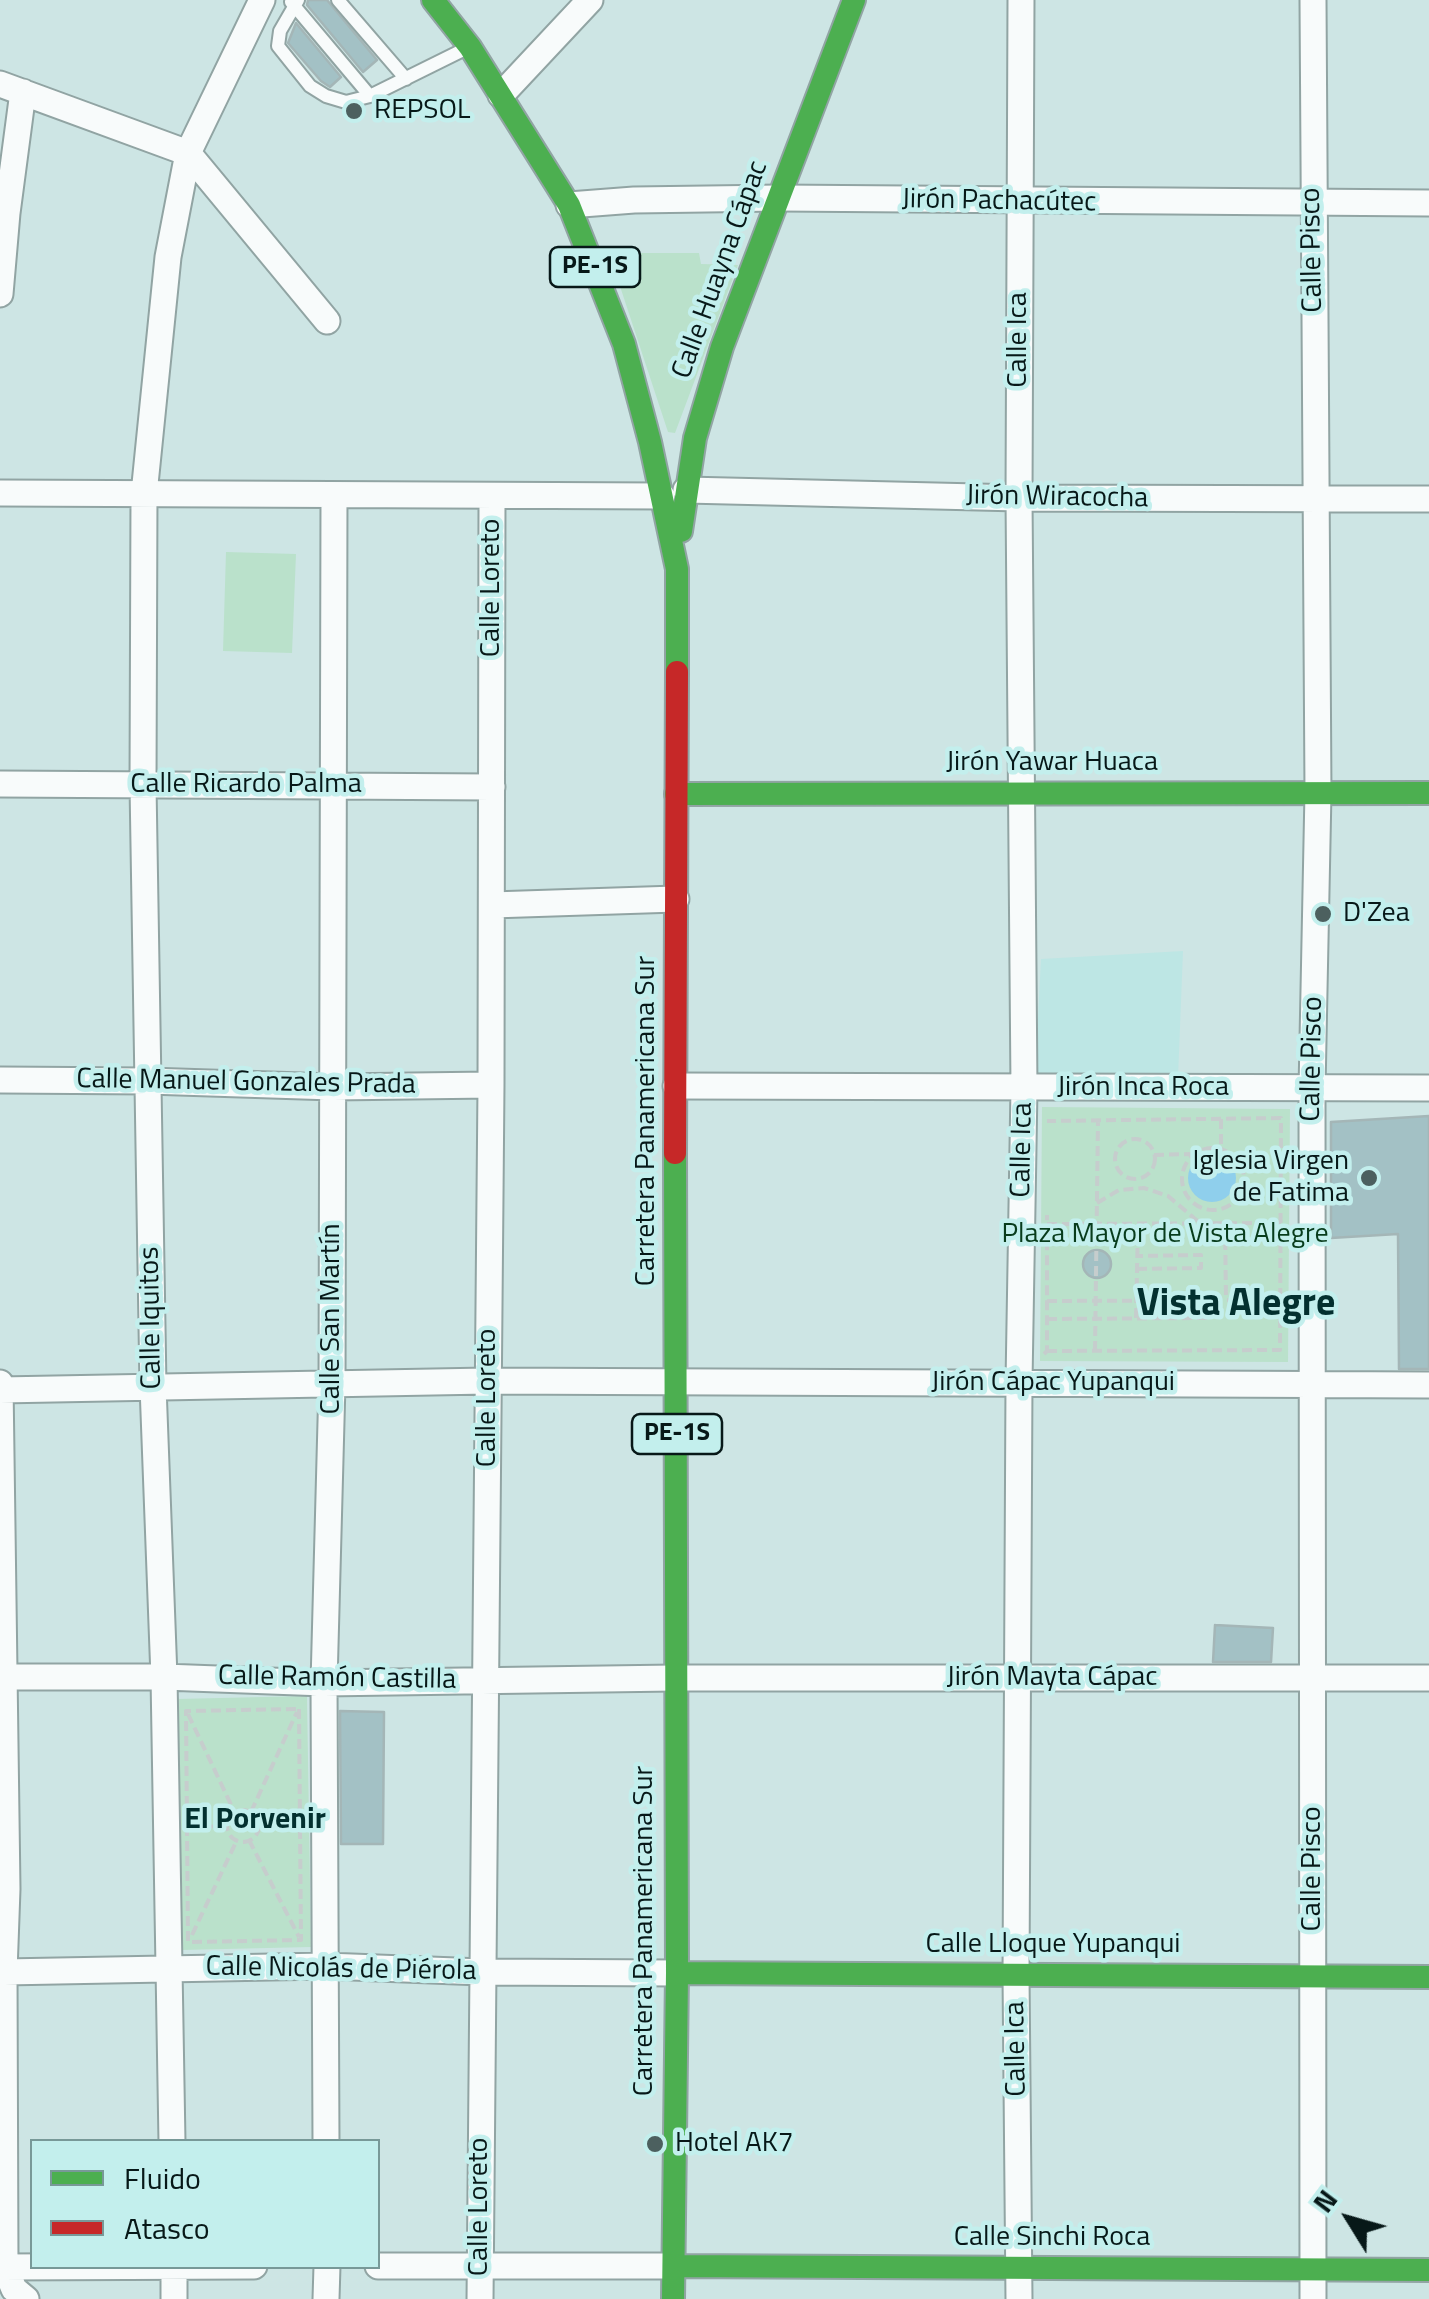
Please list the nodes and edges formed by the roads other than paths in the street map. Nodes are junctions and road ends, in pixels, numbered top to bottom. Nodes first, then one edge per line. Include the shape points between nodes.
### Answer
1 (338, 0) edge
2 (433, 0) edge
3 (590, 0) edge
4 (854, 0) edge
5 (1021, 0) edge
6 (1313, 0) edge
7 (294, 2) edge
8 (256, 11) edge
9 (278, 46) junction
10 (470, 47) junction
11 (406, 79) junction
12 (12, 88) edge
13 (502, 95) junction
14 (370, 96) junction
15 (188, 153) junction
16 (779, 198) junction
17 (1020, 202) junction
18 (1429, 203) edge
19 (1312, 204) junction
20 (569, 205) junction
21 (0, 294) edge
22 (327, 321) dead end
23 (0, 493) edge
24 (674, 493) junction
25 (144, 494) junction
26 (334, 496) junction
27 (492, 496) junction
28 (1019, 498) junction
29 (1429, 499) edge
30 (1317, 500) junction
31 (677, 569) joint
32 (0, 784) edge
33 (333, 784) junction
34 (142, 785) junction
35 (492, 787) junction
36 (1318, 792) junction
37 (1020, 793) junction
38 (1429, 793) edge
39 (676, 794) junction
40 (676, 898) junction
41 (492, 905) junction
42 (0, 1080) edge
43 (148, 1080) junction
44 (492, 1084) junction
45 (676, 1086) junction
46 (332, 1087) junction
47 (1024, 1088) junction
48 (1312, 1088) junction
49 (1429, 1088) edge
50 (487, 1381) junction
51 (1019, 1382) junction
52 (0, 1383) edge
53 (332, 1384) junction
54 (677, 1384) junction
55 (1429, 1385) edge
56 (153, 1386) junction
57 (1311, 1386) junction
58 (0, 1390) edge
59 (164, 1676) junction
60 (1312, 1676) junction
61 (2, 1677) edge
62 (674, 1678) junction
63 (1429, 1678) edge
64 (1019, 1679) junction
65 (486, 1680) junction
66 (324, 1683) junction
67 (326, 1966) junction
68 (169, 1968) junction
69 (4, 1972) junction
70 (482, 1972) junction
71 (677, 1973) junction
72 (1016, 1976) junction
73 (1314, 1976) junction
74 (1429, 1977) edge
75 (172, 2139) edge
76 (326, 2139) edge
77 (380, 2266) edge
78 (479, 2266) junction
79 (674, 2266) junction
80 (2, 2267) edge
81 (30, 2267) edge
82 (1020, 2268) junction
83 (174, 2269) edge
84 (327, 2269) edge
85 (1313, 2270) junction
86 (1429, 2270) edge
87 (26, 2299) edge
88 (174, 2299) edge
89 (326, 2299) edge
90 (480, 2299) edge
91 (674, 2299) edge
92 (1019, 2299) edge
93 (1313, 2299) edge

1 - 11 lane
2 - 10 main road, PE-1S
3 - 13 street
4 - 16 main road, Calle Huayna Cápac
5 - 17 street, Calle Ica
6 - 19 street, Calle Pisco
7 - 9 lane
7 - 14 lane
8 - 9 lane
8 - 15 street, Calle Iquitos
9 - 14 lane via 326,96 346,102
10 - 11 lane
10 - 13 main road, PE-1S
11 - 14 lane
12 - 15 street
12 - 21 street
13 - 20 main road, PE-1S
15 - 22 street
15 - 25 street, Calle Iquitos via 168,256
16 - 17 street, Jirón Pachacútec
16 - 20 street, Jirón Pachacútec
16 - 24 main road, Calle Huayna Cápac
17 - 19 street, Jirón Pachacútec
17 - 28 street, Calle Ica
18 - 19 street, Jirón Pachacútec
19 - 30 street, Calle Pisco
20 - 24 main road, PE-1S
23 - 25 street, Jirón Wiracocha
24 - 27 street, Jirón Wiracocha
24 - 28 street, Jirón Wiracocha
24 - 31 main road, Calle Huayna Cápac
25 - 26 street, Jirón Wiracocha
25 - 34 street, Calle Iquitos
26 - 27 street, Jirón Wiracocha
26 - 33 street, Calle San Martín
27 - 35 street, Calle Loreto
28 - 30 street, Jirón Wiracocha
28 - 37 street, Calle Ica
29 - 30 street, Jirón Wiracocha
30 - 36 street, Calle Pisco
31 - 39 main road, Carretera Panamericana Sur / PE-1S
32 - 34 street, Calle Ricardo Palma
33 - 34 street, Calle Ricardo Palma
33 - 35 street, Calle Ricardo Palma
33 - 46 street, Calle San Martín
34 - 43 street, Calle Iquitos
35 - 41 street, Calle Loreto
36 - 37 main road, Jirón Yawar Huaca
36 - 38 main road, Jirón Yawar Huaca
36 - 48 street, Calle Pisco
37 - 39 main road, Jirón Yawar Huaca
37 - 47 street, Calle Ica
39 - 40 main road, Carretera Panamericana Sur / PE-1S
40 - 41 street
40 - 45 main road, Carretera Panamericana Sur / PE-1S
41 - 44 street, Calle Loreto
42 - 43 street, Calle Manuel Gonzales Prada
43 - 46 street, Calle Manuel Gonzales Prada
43 - 56 street, Calle Iquitos
44 - 46 street, Calle Manuel Gonzales Prada
44 - 50 street, Calle Loreto
45 - 47 street, Jirón Inca Roca
45 - 54 main road, Carretera Panamericana Sur / PE-1S
46 - 53 street, Calle San Martín
47 - 48 street, Jirón Inca Roca
47 - 51 street, Calle Ica
48 - 49 street, Jirón Inca Roca
48 - 57 street, Calle Pisco
50 - 53 street, Jirón Cápac Yupanqui
50 - 54 street, Jirón Cápac Yupanqui
50 - 65 street, Calle Loreto
51 - 54 street, Jirón Cápac Yupanqui
51 - 57 street, Jirón Cápac Yupanqui
51 - 64 street, Calle Ica
52 - 58 street
53 - 56 street, Jirón Cápac Yupanqui
53 - 66 street, Calle San Martín
54 - 62 main road, Carretera Panamericana Sur / PE-1S
55 - 57 street, Jirón Cápac Yupanqui
56 - 58 street, Jirón Cápac Yupanqui
56 - 59 street, Calle Iquitos
57 - 60 street, Calle Pisco
58 - 61 street
59 - 61 street, Calle Ramón Castilla
59 - 66 street, Calle Ramón Castilla
59 - 68 street, Calle Iquitos
60 - 63 street, Jirón Mayta Cápac
60 - 64 street, Jirón Mayta Cápac
60 - 73 street, Calle Pisco
61 - 69 street
62 - 64 street, Jirón Mayta Cápac
62 - 65 street, Calle Ramón Castilla
62 - 71 main road, Carretera Panamericana Sur / PE-1S
64 - 72 street, Calle Ica
65 - 66 street, Calle Ramón Castilla
65 - 70 street, Calle Loreto
66 - 67 street, Calle San Martín
67 - 68 street, Calle Nicolás de Piérola
67 - 70 street, Calle Nicolás de Piérola
67 - 76 street, Calle San Martín
68 - 69 street, Calle Nicolás de Piérola
68 - 75 street, Calle Iquitos
69 - 80 street
70 - 71 street, Calle Nicolás de Piérola
70 - 78 street, Calle Loreto
71 - 72 main road, Calle Lloque Yupanqui
71 - 79 main road, Carretera Panamericana Sur / PE-1S
72 - 73 main road, Calle Lloque Yupanqui
72 - 82 street, Calle Ica
73 - 74 main road, Calle Lloque Yupanqui
73 - 85 street, Calle Pisco
77 - 78 street
78 - 79 street
78 - 90 street, Calle Loreto
79 - 82 main road, Calle Sinchi Roca
79 - 91 main road, Carretera Panamericana Sur / PE-1S
80 - 81 street
80 - 87 street
82 - 85 main road, Calle Sinchi Roca
82 - 92 street, Calle Ica
83 - 88 street
84 - 89 street
85 - 86 main road, Calle Sinchi Roca
85 - 93 street, Calle Pisco

